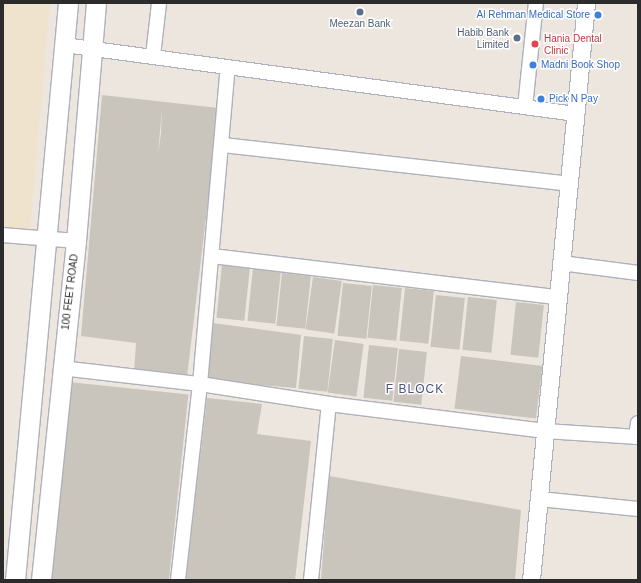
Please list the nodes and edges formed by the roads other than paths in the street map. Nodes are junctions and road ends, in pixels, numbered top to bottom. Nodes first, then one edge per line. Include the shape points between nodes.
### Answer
1 (68, 3) edge
2 (96, 3) edge
3 (160, 3) edge
4 (536, 3) edge
5 (586, 3) edge
6 (64, 45) junction
7 (92, 49) junction
8 (153, 56) junction
9 (228, 67) junction
10 (525, 107) junction
11 (576, 114) junction
12 (223, 145) junction
13 (569, 184) junction
14 (3, 235) edge
15 (46, 238) junction
16 (76, 241) junction
17 (212, 256) junction
18 (561, 263) junction
19 (638, 273) edge
20 (558, 296) junction
21 (61, 368) junction
22 (200, 384) junction
23 (329, 404) junction
24 (545, 431) junction
25 (638, 432) edge
26 (539, 499) junction
27 (638, 509) edge
28 (15, 580) edge
29 (40, 580) edge
30 (178, 580) edge
31 (310, 580) edge
32 (531, 580) edge

1 - 6 main road
2 - 7 main road, 100 FEET ROAD
3 - 8 street
4 - 10 street
5 - 11 street
6 - 7 street
6 - 15 main road
7 - 8 street
7 - 16 main road, 100 FEET ROAD
8 - 9 street
9 - 10 street
9 - 12 street
10 - 11 street
11 - 13 street
12 - 13 street
12 - 17 street
13 - 18 street
14 - 15 street
15 - 16 street
15 - 28 main road
16 - 21 main road, 100 FEET ROAD
17 - 20 street
17 - 22 street
18 - 19 street
18 - 20 street
20 - 24 street
21 - 22 street
21 - 29 main road, 100 FEET ROAD
22 - 23 street
22 - 30 street
23 - 24 street
23 - 31 street
24 - 25 street
24 - 26 street
26 - 27 street
26 - 32 street

